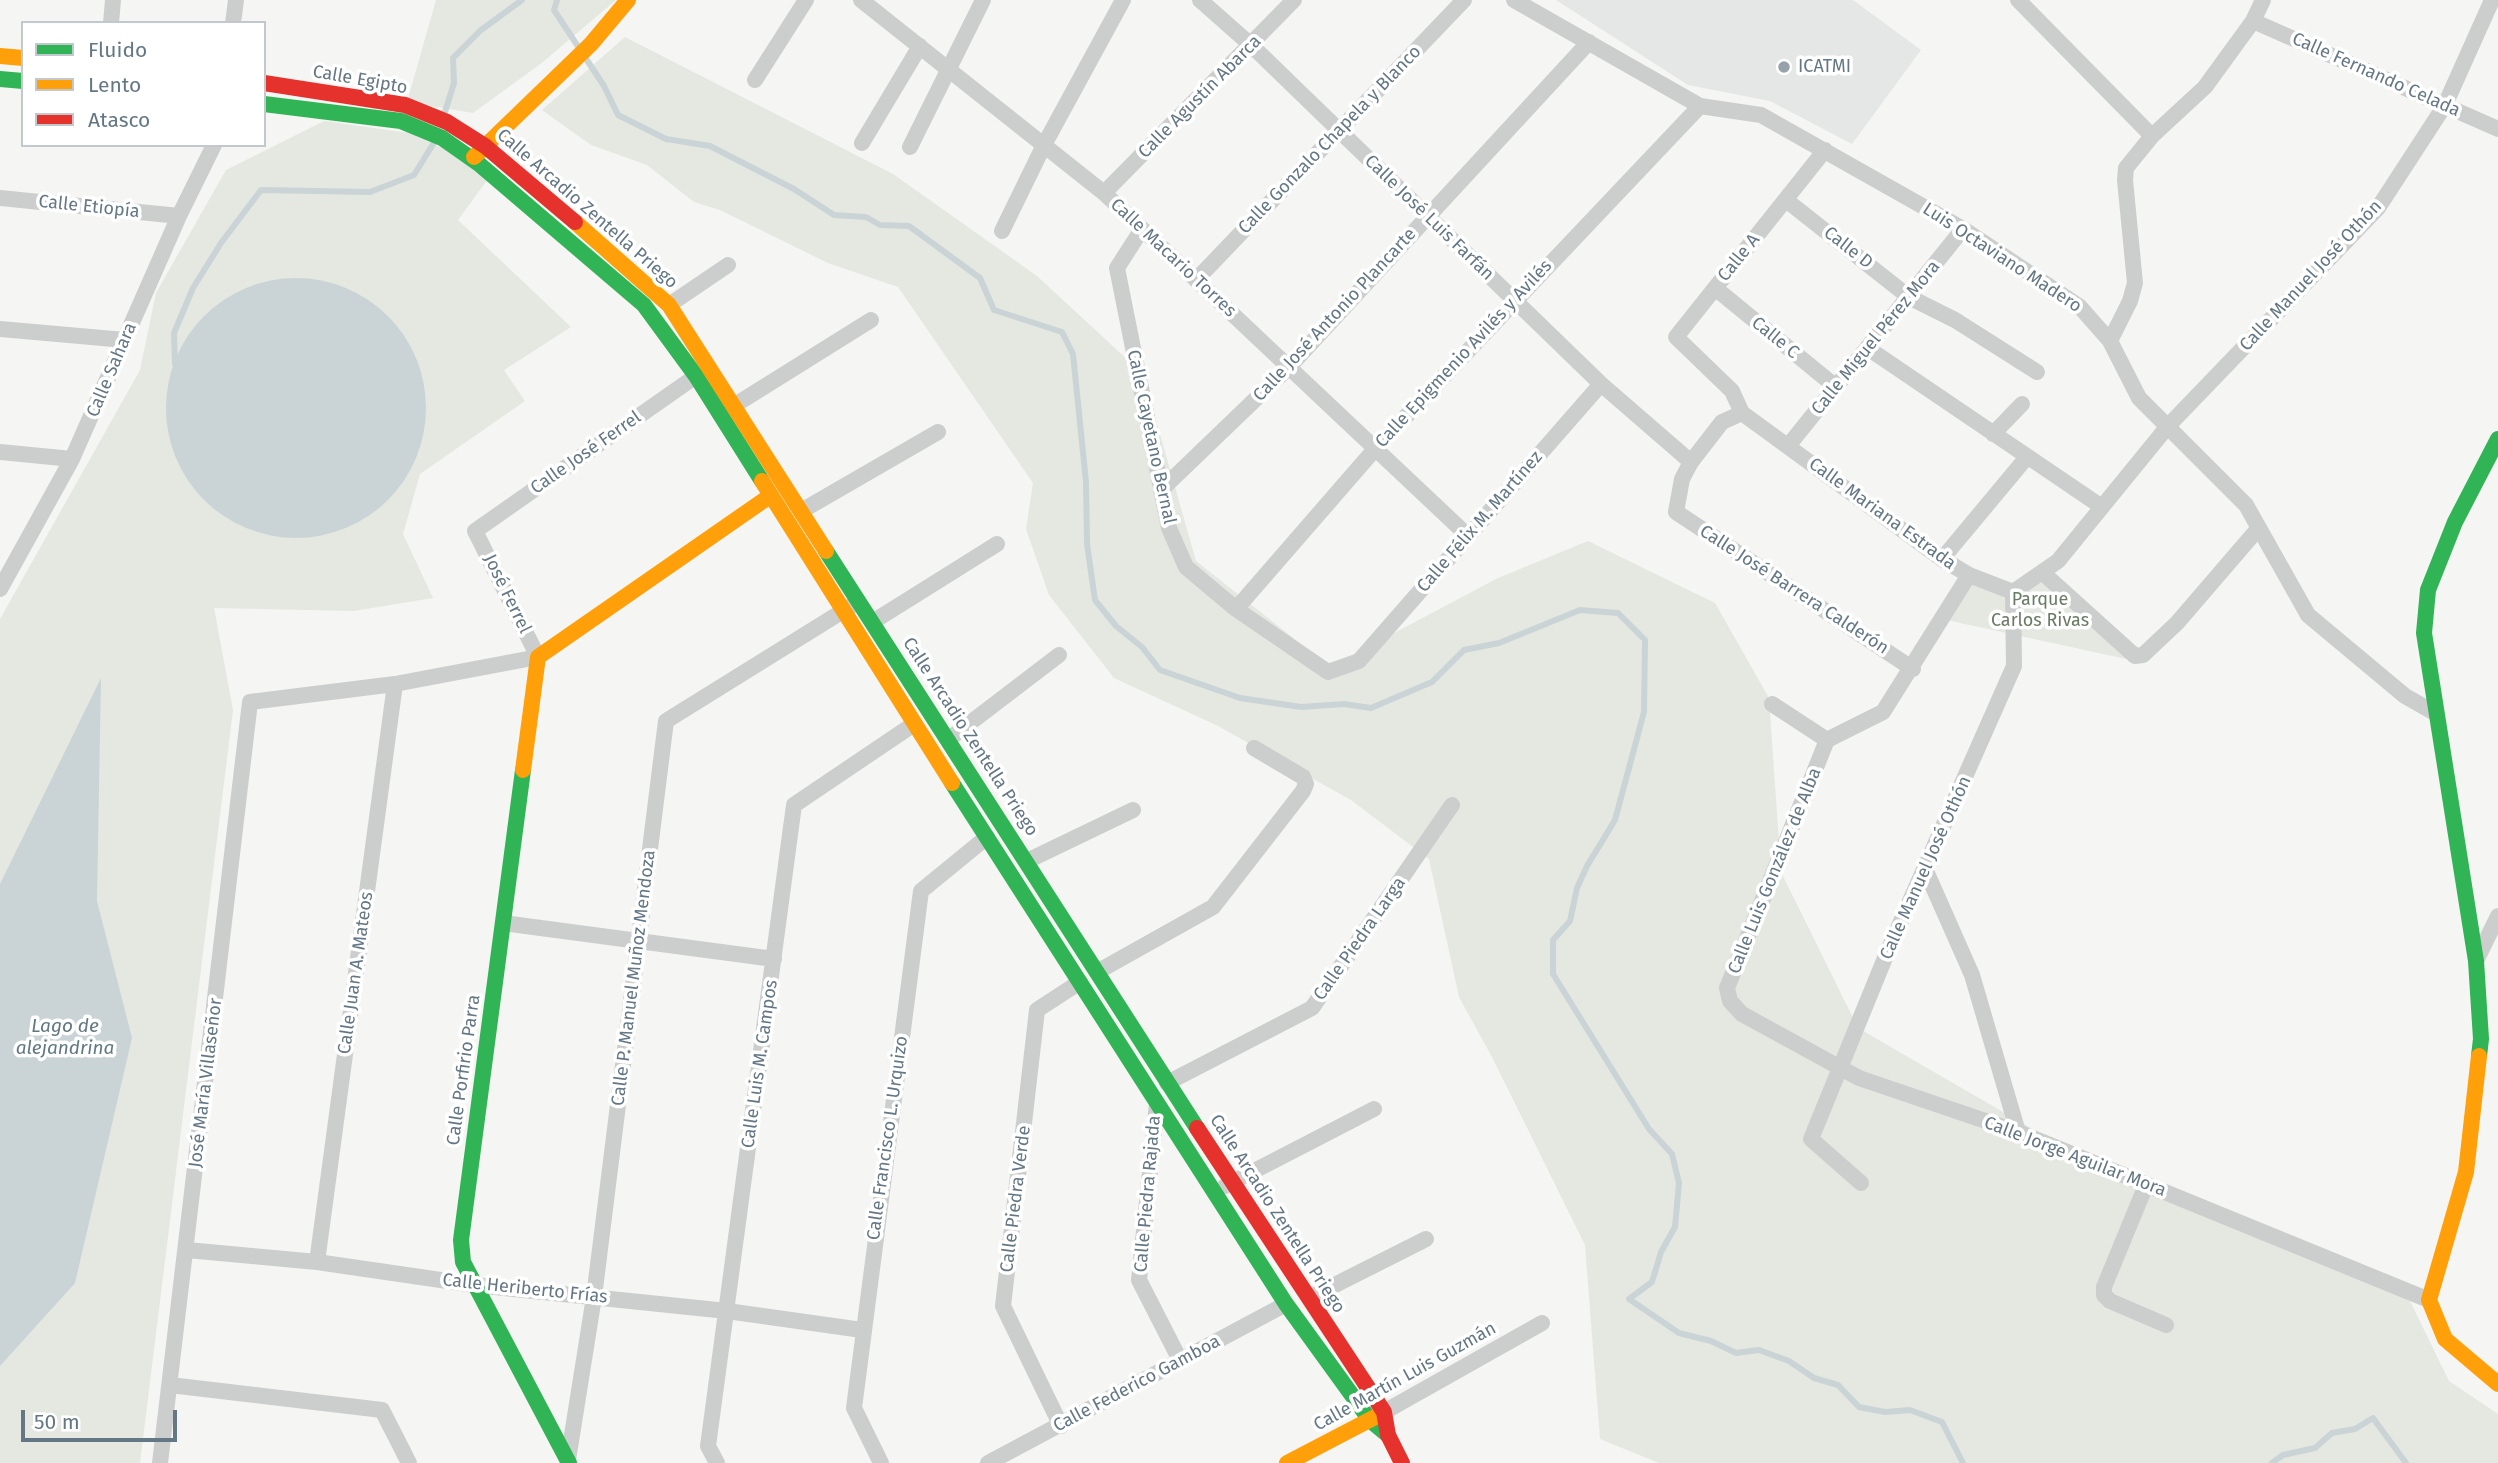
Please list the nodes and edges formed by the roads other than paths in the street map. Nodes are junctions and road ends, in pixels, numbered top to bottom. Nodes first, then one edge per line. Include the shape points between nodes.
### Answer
1 (113, 0) edge
2 (236, 0) edge
3 (628, 0) edge
4 (806, 0) edge
5 (862, 0) edge
6 (983, 0) edge
7 (1123, 0) edge
8 (1200, 0) edge
9 (1294, 0) edge
10 (1464, 0) edge
11 (1514, 0) edge
12 (2018, 0) edge
13 (2263, 0) edge
14 (2492, 0) edge
15 (111, 21) edge
16 (233, 21) edge
17 (2253, 21) junction
18 (1589, 42) junction
19 (1252, 46) junction
20 (920, 47) junction
21 (0, 56) edge
22 (21, 58) edge
23 (950, 70) junction
24 (0, 79) edge
25 (755, 80) dead end
26 (21, 81) edge
27 (266, 83) edge
28 (266, 104) edge
29 (2445, 104) junction
30 (1700, 106) junction
31 (403, 113) junction
32 (447, 122) joint
33 (2498, 129) edge
34 (1340, 131) junction
35 (2152, 136) junction
36 (442, 138) joint
37 (862, 143) dead end
38 (1044, 145) junction
39 (485, 146) junction
40 (213, 147) edge
41 (910, 147) dead end
42 (1825, 150) junction
43 (472, 160) junction
44 (1104, 193) junction
45 (0, 198) edge
46 (1786, 200) junction
47 (179, 216) junction
48 (1428, 216) junction
49 (1142, 229) junction
50 (1963, 229) junction
51 (1002, 231) dead end
52 (728, 265) dead end
53 (1196, 280) junction
54 (1715, 288) junction
55 (1909, 297) junction
56 (1514, 300) junction
57 (669, 305) junction
58 (871, 320) dead end
59 (0, 329) edge
60 (125, 340) junction
61 (2110, 341) junction
62 (1869, 349) junction
63 (1289, 367) junction
64 (2038, 372) dead end
65 (696, 376) junction
66 (1601, 384) junction
67 (1836, 387) junction
68 (2022, 404) dead end
69 (735, 405) junction
70 (1742, 413) junction
71 (2168, 426) junction
72 (938, 432) dead end
73 (1993, 434) junction
74 (2498, 439) edge
75 (1788, 446) junction
76 (1375, 449) junction
77 (0, 452) edge
78 (2027, 457) junction
79 (72, 459) junction
80 (1691, 462) junction
81 (1161, 491) junction
82 (771, 496) junction
83 (2102, 507) junction
84 (803, 510) junction
85 (2257, 530) junction
86 (475, 531) joint
87 (1467, 535) junction
88 (998, 544) dead end
89 (1942, 559) junction
90 (2043, 573) junction
91 (5, 574) edge
92 (1969, 575) junction
93 (0, 589) edge
94 (2013, 592) junction
95 (860, 600) junction
96 (1236, 609) junction
97 (842, 612) junction
98 (874, 621) junction
99 (1059, 655) dead end
100 (538, 657) junction
101 (1359, 661) joint
102 (1913, 669) junction
103 (395, 684) junction
104 (1772, 704) dead end
105 (2435, 713) junction
106 (914, 724) junction
107 (949, 739) junction
108 (1827, 740) junction
109 (1254, 748) dead end
110 (1452, 805) dead end
111 (1133, 810) dead end
112 (987, 837) junction
113 (1027, 861) junction
114 (1926, 871) junction
115 (2498, 916) edge
116 (503, 923) junction
117 (639, 942) junction
118 (774, 959) junction
119 (2476, 961) junction
120 (1097, 972) junction
121 (1080, 982) junction
122 (1730, 1001) joint
123 (1840, 1067) junction
124 (1167, 1083) junction
125 (1157, 1103) junction
126 (1374, 1109) dead end
127 (2018, 1132) junction
128 (1234, 1181) junction
129 (1861, 1183) dead end
130 (2146, 1185) junction
131 (1214, 1192) junction
132 (1426, 1239) dead end
133 (187, 1250) junction
134 (317, 1262) junction
135 (475, 1285) junction
136 (593, 1297) junction
137 (1309, 1298) junction
138 (2429, 1300) junction
139 (1286, 1304) junction
140 (727, 1311) junction
141 (1542, 1323) dead end
142 (2166, 1325) dead end
143 (862, 1330) junction
144 (1180, 1360) junction
145 (2498, 1384) edge
146 (170, 1385) junction
147 (1377, 1416) junction
148 (1061, 1426) junction
149 (569, 1462) edge
150 (160, 1463) edge
151 (409, 1463) edge
152 (717, 1463) edge
153 (881, 1463) edge
154 (988, 1463) edge
155 (1287, 1463) edge
156 (1402, 1463) edge

1 - 15 street
2 - 16 street
3 - 39 street via 591,44
4 - 25 street
5 - 20 street, Calle Macario Torres
6 - 23 street
7 - 38 street
8 - 19 street, Calle José Luis Farfán
9 - 19 street, Calle Agustín Abarca
10 - 34 street, Calle Gonzalo Chapela y Blanco
11 - 18 street, Luis Octaviano Madero
12 - 35 street
13 - 17 street
14 - 29 street, Calle Manuel José Othón
17 - 29 street, Calle Fernando Celada
17 - 35 street via 2205,87
18 - 30 street, Luis Octaviano Madero
18 - 48 street, Calle José Antonio Plancarte
19 - 34 street, Calle José Luis Farfán
19 - 44 street, Calle Agustín Abarca
20 - 23 street, Calle Macario Torres
20 - 37 street
21 - 22 street
23 - 38 street, Calle Macario Torres
23 - 41 street
24 - 26 street
27 - 31 street, Calle Egipto
28 - 31 street, Calle Egipto
29 - 33 street, Calle Fernando Celada
29 - 71 street, Calle Manuel José Othón via 2378,208
30 - 42 street, Luis Octaviano Madero via 1761,115
30 - 56 street, Calle Epigmenio Avilés y Avilés
31 - 32 street, Calle Egipto
31 - 36 street, Calle Egipto
32 - 39 street, Calle Arcadio Zentella Priego
34 - 48 street, Calle José Luis Farfán
34 - 53 street, Calle Gonzalo Chapela y Blanco
35 - 61 street via 2126,169 2135,283
36 - 43 street, Calle Arcadio Zentella Priego
38 - 44 street, Calle Macario Torres
38 - 51 street
39 - 43 street
39 - 57 street, Calle Arcadio Zentella Priego
40 - 47 street, Calle Sahara
42 - 46 street, Calle A
42 - 50 street, Luis Octaviano Madero
43 - 65 street, Calle Arcadio Zentella Priego via 613,275 644,305
44 - 49 street, Calle Macario Torres
45 - 47 street, Calle Etiopía
46 - 54 street, Calle A
46 - 55 street, Calle D
47 - 60 street, Calle Sahara
48 - 56 street, Calle José Luis Farfán
48 - 63 street, Calle José Antonio Plancarte
49 - 53 street, Calle Macario Torres
49 - 81 street, Calle Cayetano Bernal via 1117,268
50 - 55 street, Calle Miguel Pérez Mora
50 - 61 street, Luis Octaviano Madero via 2080,307
52 - 57 street
53 - 63 street, Calle Macario Torres
54 - 67 street, Calle C
54 - 70 street, Calle A via 1676,337 1732,391
55 - 62 street, Calle Miguel Pérez Mora
55 - 64 street, Calle D
56 - 66 street, Calle José Luis Farfán
56 - 76 street, Calle Epigmenio Avilés y Avilés
57 - 69 street, Calle Arcadio Zentella Priego
58 - 69 street
59 - 60 street
60 - 79 street, Calle Sahara
61 - 71 street, Luis Octaviano Madero via 2139,398
62 - 67 street, Calle Miguel Pérez Mora
62 - 73 street
63 - 76 street, Calle Macario Torres
63 - 81 street, Calle José Antonio Plancarte
65 - 82 street, Calle Arcadio Zentella Priego
65 - 86 street, Calle José Ferrel
66 - 80 street, Calle José Luis Farfán
66 - 87 street, Calle Félix M. Martínez
67 - 75 street, Calle Miguel Pérez Mora
68 - 73 street
69 - 84 street, Calle Arcadio Zentella Priego
70 - 75 street, Calle Mariana Estrada
70 - 80 street via 1721,422
71 - 83 street
71 - 85 street, Luis Octaviano Madero via 2246,505
72 - 84 street
73 - 78 street
74 - 105 street via 2455,522 2428,590 2424,633
75 - 89 street, Calle Mariana Estrada
76 - 87 street, Calle Macario Torres
76 - 96 street, Calle Epigmenio Avilés y Avilés
77 - 79 street
78 - 83 street
78 - 89 street
79 - 91 street, Calle Sahara
80 - 102 street, Calle José Barrera Calderón via 1682,479 1676,512
81 - 96 street, Calle Cayetano Bernal via 1169,528 1186,566
82 - 97 street, Calle Arcadio Zentella Priego
82 - 100 street
83 - 90 street via 2059,561
84 - 95 street, Calle Arcadio Zentella Priego
85 - 90 street via 2177,623 2143,655 2135,656
85 - 105 street, Luis Octaviano Madero via 2308,615 2405,696
86 - 100 street, José Ferrel
87 - 101 street, Calle Félix M. Martínez
88 - 98 street
89 - 92 street, Calle Mariana Estrada
90 - 94 street
91 - 93 street, Calle Sahara
92 - 94 street, Calle Mariana Estrada
92 - 102 street
94 - 114 street, Calle Manuel José Othón via 2014,666
95 - 97 street, Calle P. Manuel Muñoz Mendoza
95 - 98 street, Calle Arcadio Zentella Priego
96 - 101 street, Calle Cayetano Bernal via 1328,671
97 - 106 street, Calle Arcadio Zentella Priego
97 - 117 street, Calle P. Manuel Muñoz Mendoza via 666,721
98 - 107 street, Calle Arcadio Zentella Priego
99 - 107 street
100 - 103 street
100 - 116 street, Calle Porfirio Parra
102 - 108 street via 1883,712
103 - 133 street, José María Villaseñor via 250,702
103 - 134 street, Calle Juan A. Mateos
104 - 108 street
105 - 119 street
106 - 112 street, Calle Arcadio Zentella Priego
106 - 118 street, Calle Luis M. Campos via 794,805
107 - 113 street, Calle Arcadio Zentella Priego
108 - 122 street, Calle Luis González de Alba via 1727,988
109 - 120 street via 1303,777 1303,791 1213,907
110 - 124 street, Calle Piedra Larga via 1312,1008
111 - 113 street
112 - 121 street, Calle Arcadio Zentella Priego
112 - 143 street, Calle Francisco L. Urquizo via 921,891
113 - 120 street, Calle Arcadio Zentella Priego
114 - 123 street, Calle Manuel José Othón
114 - 127 street via 1972,975
115 - 119 street
116 - 117 street
116 - 135 street, Calle Porfirio Parra via 461,1240 463,1262
117 - 118 street
117 - 136 street, Calle P. Manuel Muñoz Mendoza
118 - 140 street, Calle Luis M. Campos
119 - 138 street via 2481,1039 2466,1172
120 - 124 street, Calle Arcadio Zentella Priego
121 - 125 street, Calle Arcadio Zentella Priego
121 - 148 street, Calle Piedra Verde via 1037,1010 1003,1306
122 - 123 street, Calle Jorge Aguilar Mora via 1742,1014
123 - 127 street, Calle Jorge Aguilar Mora via 1859,1078
123 - 129 street, Calle Manuel José Othón via 1811,1139
124 - 128 street, Calle Arcadio Zentella Priego
125 - 131 street, Calle Arcadio Zentella Priego
125 - 144 street, Calle Piedra Rajada via 1139,1280
126 - 128 street
127 - 130 street, Calle Jorge Aguilar Mora
128 - 131 street
128 - 137 street, Calle Arcadio Zentella Priego
130 - 138 street, Calle Jorge Aguilar Mora
130 - 142 street via 2104,1295
131 - 139 street, Calle Arcadio Zentella Priego
132 - 137 street
133 - 134 street, Calle Heriberto Frías
133 - 146 street, José María Villaseñor
134 - 135 street, Calle Heriberto Frías
135 - 136 street, Calle Heriberto Frías
135 - 149 street, Calle Porfirio Parra
136 - 140 street, Calle Heriberto Frías
136 - 149 street, Calle P. Manuel Muñoz Mendoza
137 - 147 street, Calle Arcadio Zentella Priego
138 - 145 street via 2445,1339
139 - 144 street, Calle Federico Gamboa
139 - 147 street, Calle Arcadio Zentella Priego
140 - 143 street, Calle Heriberto Frías
140 - 152 street, Calle Luis M. Campos via 708,1446
141 - 147 street, Calle Martín Luis Guzmán
143 - 153 street, Calle Francisco L. Urquizo via 854,1408
144 - 148 street, Calle Federico Gamboa
146 - 150 street, José María Villaseñor
146 - 151 street via 382,1410
147 - 155 street, Calle Martín Luis Guzmán
147 - 156 street, Calle Arcadio Zentella Priego
148 - 154 street, Calle Federico Gamboa

